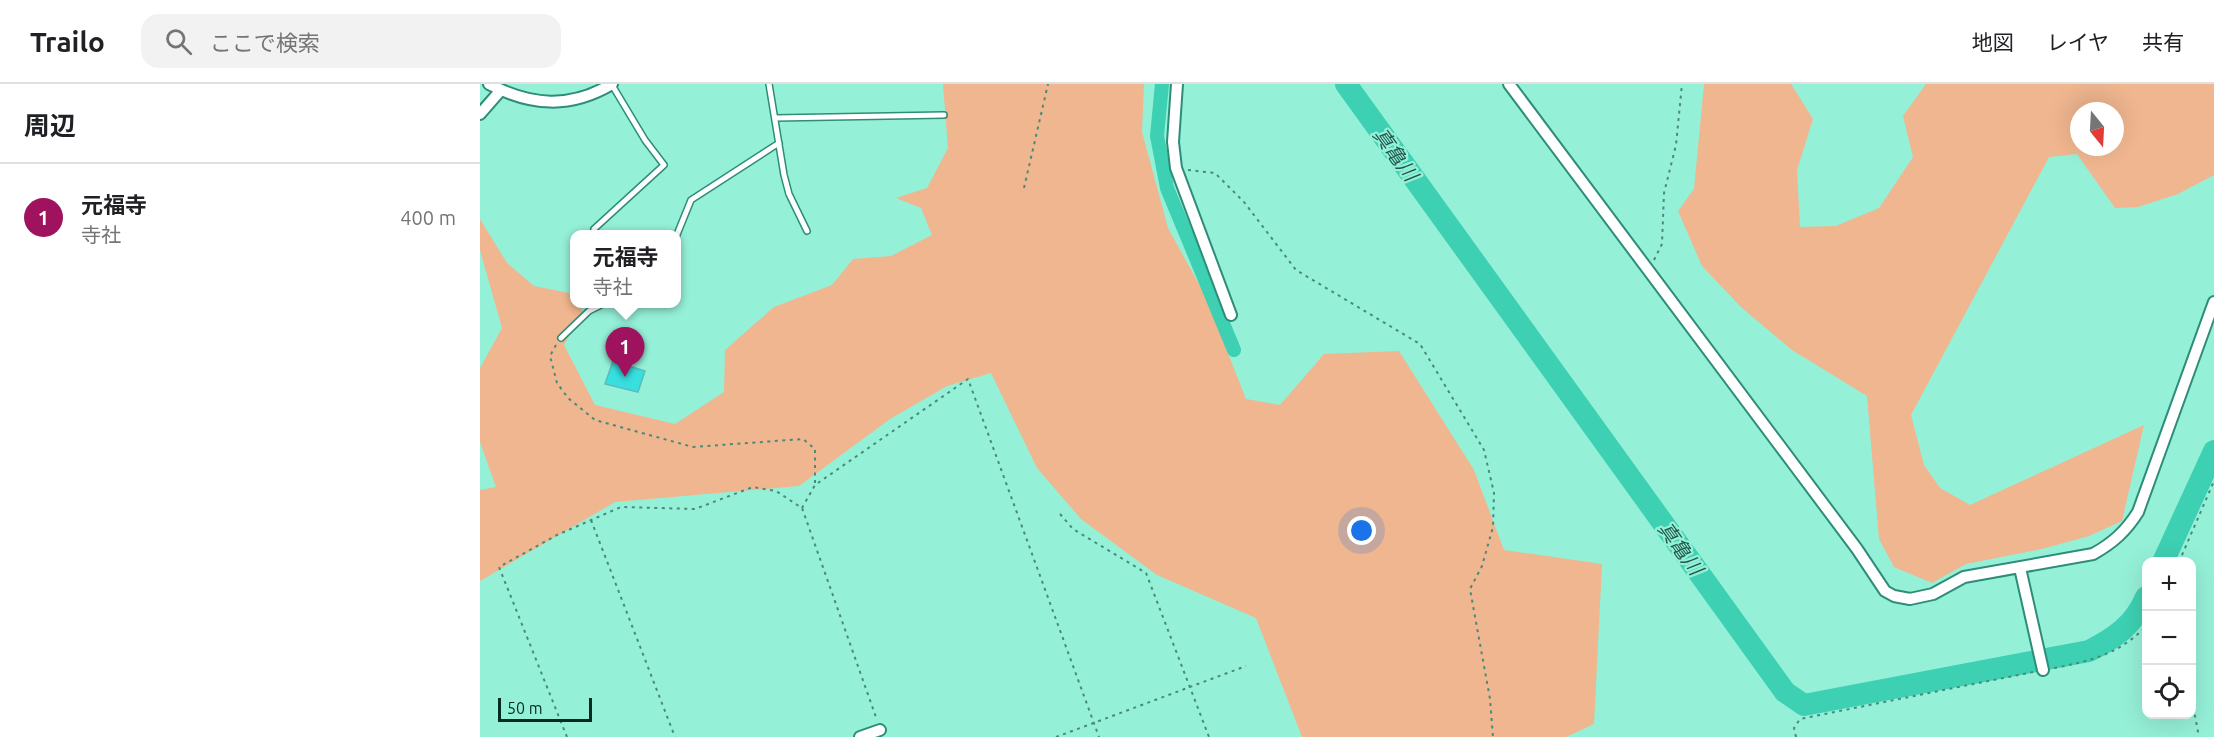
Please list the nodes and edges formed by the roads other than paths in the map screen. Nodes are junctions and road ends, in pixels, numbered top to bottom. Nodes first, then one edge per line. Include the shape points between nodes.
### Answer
1 (489, 84) edge
2 (611, 84) edge
3 (769, 84) edge
4 (1177, 84) edge
5 (1509, 84) edge
6 (501, 90) junction
7 (480, 114) edge
8 (944, 115) dead end
9 (775, 118) junction
10 (779, 143) junction
11 (594, 229) dead end
12 (679, 230) edge
13 (807, 231) dead end
14 (2214, 302) edge
15 (594, 308) edge
16 (1231, 315) dead end
17 (561, 338) road end
18 (2020, 568) junction
19 (2043, 670) road end
20 (880, 730) road end
21 (860, 737) edge

1 - 6 street
2 - 6 street via 576,99 549,103
2 - 11 lane via 664,165
3 - 9 lane
4 - 16 street via 1173,142 1176,168
5 - 18 street via 1885,591 1910,599 1933,594 1964,577
6 - 7 street
8 - 9 lane
9 - 10 lane
10 - 12 lane via 691,200
10 - 13 lane via 789,194
14 - 18 street via 2138,512 2126,531 2093,554
15 - 17 lane
18 - 19 street
20 - 21 street

